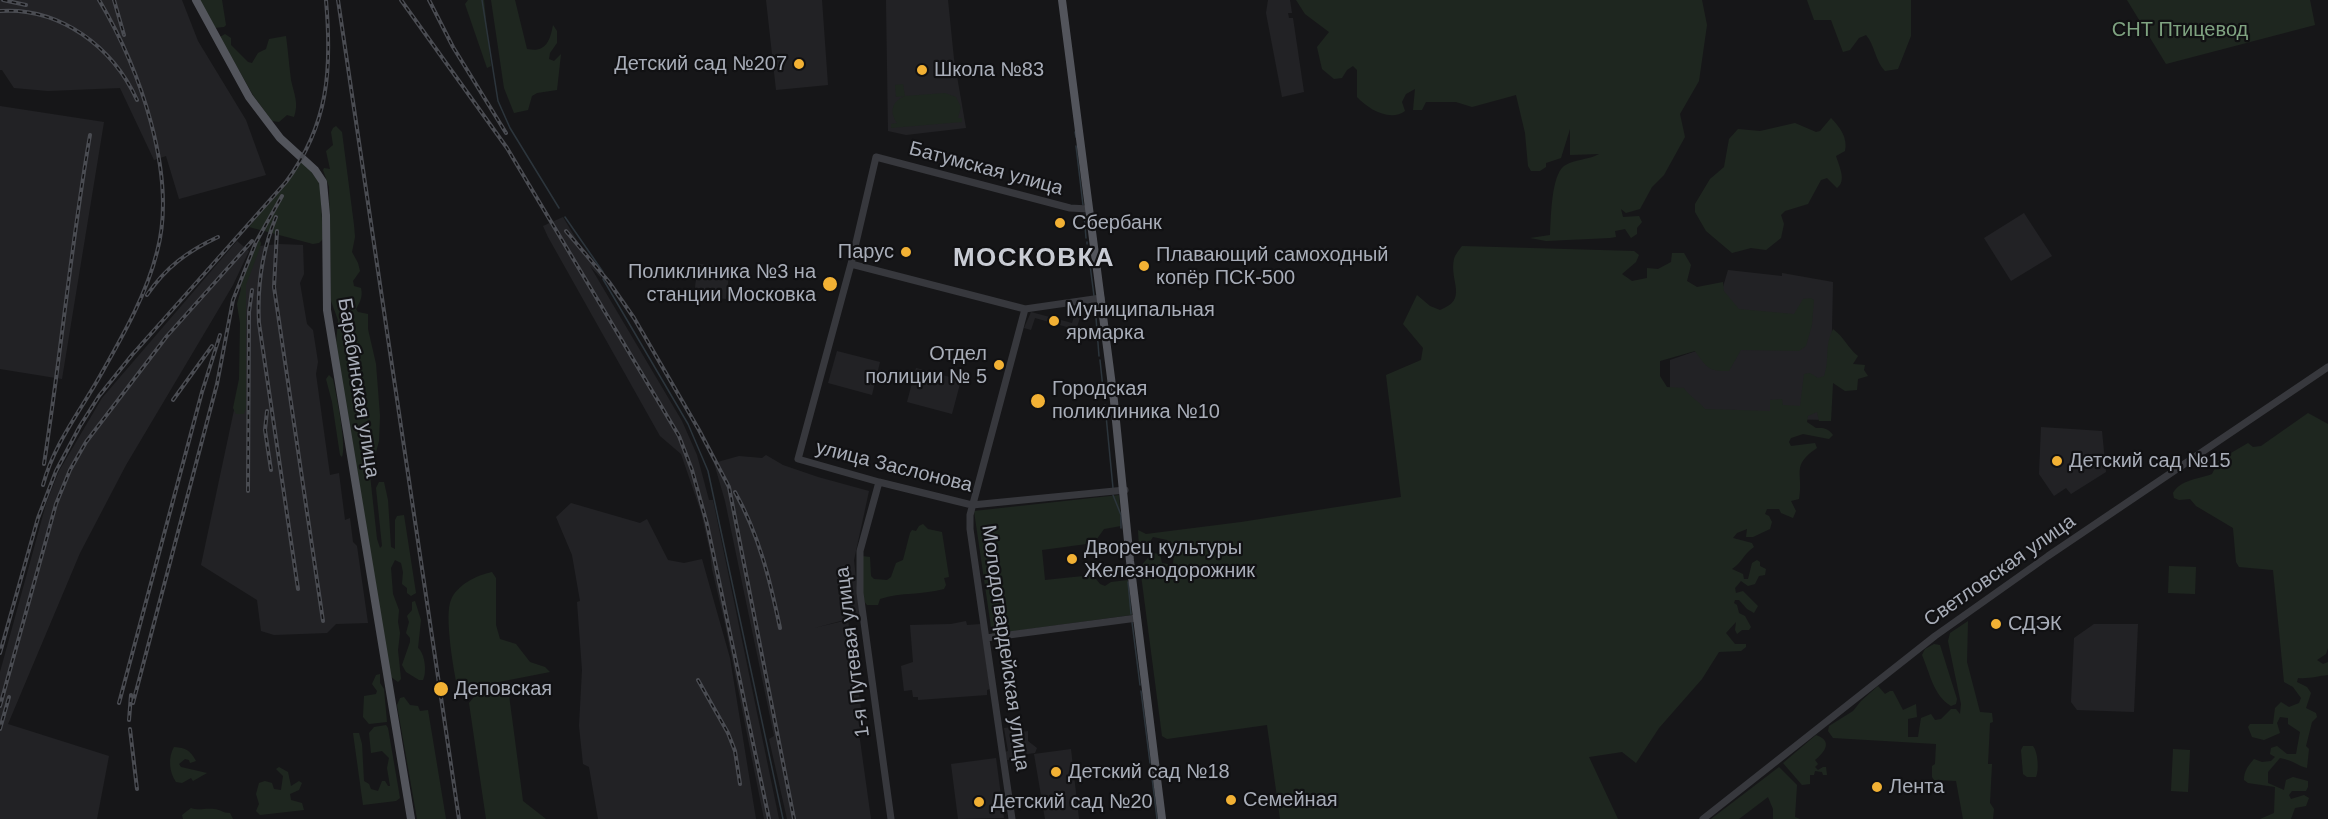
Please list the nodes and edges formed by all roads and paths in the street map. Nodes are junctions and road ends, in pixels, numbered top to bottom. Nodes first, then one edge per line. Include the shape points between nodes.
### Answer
1 (196, 0) edge
2 (1062, 0) edge
3 (1088, 209) junction
4 (850, 264) junction
5 (1101, 298) junction
6 (1025, 309) junction
7 (2328, 367) edge
8 (879, 482) junction
9 (1125, 490) junction
10 (972, 505) junction
11 (1137, 618) junction
12 (986, 638) junction
13 (411, 819) edge
14 (891, 819) edge
15 (1012, 819) edge
16 (1162, 819) edge
17 (1702, 819) edge

1 - 13 main road, Барабинская улица via 249,97 280,138 323,182 327,310
2 - 3 main road
3 - 4 street, Батумская улица via 876,157
3 - 5 main road
4 - 6 street
4 - 8 street, улица Заслонова via 798,459
5 - 6 street
5 - 9 main road
6 - 10 street, Молодогвардейская улица
7 - 17 street, Светловская улица via 1935,636
8 - 10 street, улица Заслонова
8 - 14 street, 1-я Путевая улица via 858,564
9 - 10 street, улица Заслонова
9 - 11 main road
10 - 12 street, Молодогвардейская улица via 970,529
11 - 12 street
11 - 16 main road
12 - 15 street, Молодогвардейская улица

